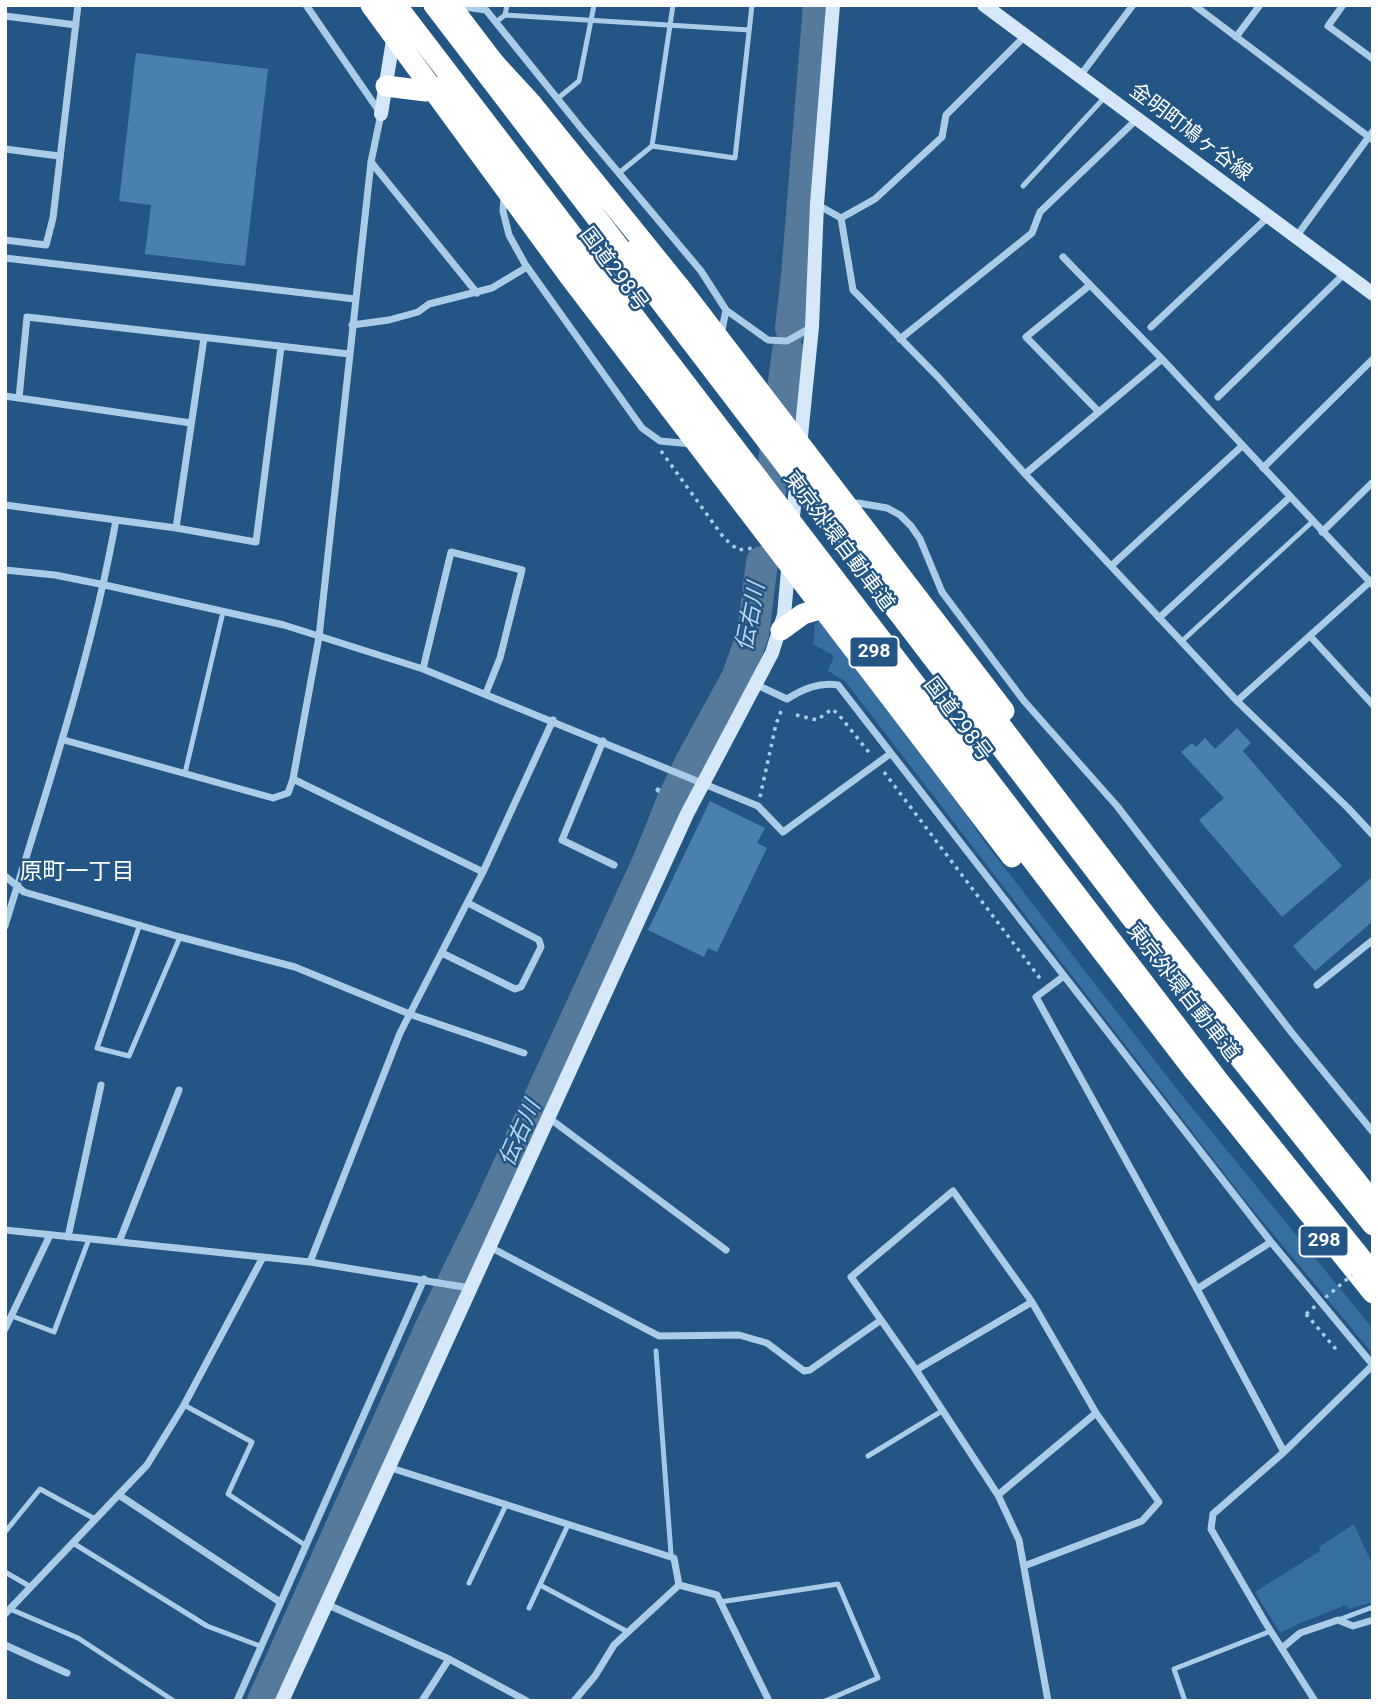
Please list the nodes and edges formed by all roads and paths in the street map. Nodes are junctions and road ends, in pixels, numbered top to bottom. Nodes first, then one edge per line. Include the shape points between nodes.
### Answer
1 (78, 5) edge
2 (306, 5) edge
3 (371, 5) edge
4 (381, 5) edge
5 (434, 5) edge
6 (442, 5) edge
7 (452, 5) edge
8 (506, 5) edge
9 (594, 5) edge
10 (673, 5) edge
11 (752, 5) edge
12 (833, 5) edge
13 (984, 5) edge
14 (1133, 5) edge
15 (1194, 5) edge
16 (1260, 5) edge
17 (1343, 5) edge
18 (397, 11) edge
19 (505, 15) junction
20 (5, 16) edge
21 (592, 20) junction
22 (496, 22) junction
23 (76, 25) junction
24 (670, 25) junction
25 (749, 30) junction
26 (1026, 36) junction
27 (1236, 37) junction
28 (1373, 59) edge
29 (1079, 77) junction
30 (386, 86) junction
31 (444, 88) junction
32 (1106, 97) junction
33 (558, 99) junction
34 (381, 114) junction
35 (1137, 119) junction
36 (1371, 136) edge
37 (652, 146) junction
38 (5, 149) edge
39 (59, 156) junction
40 (371, 162) junction
41 (507, 170) junction
42 (619, 173) junction
43 (1023, 186) dead end
44 (817, 204) junction
45 (1269, 217) junction
46 (841, 218) junction
47 (1296, 237) junction
48 (5, 240) edge
49 (1063, 257) dead end
50 (5, 258) edge
51 (527, 267) junction
52 (1345, 273) junction
53 (1090, 285) junction
54 (477, 293) junction
55 (1373, 294) edge
56 (355, 299) junction
57 (726, 310) junction
58 (352, 325) junction
59 (812, 327) junction
60 (1151, 327) dead end
61 (204, 338) junction
62 (900, 339) junction
63 (281, 347) junction
64 (349, 354) junction
65 (717, 354) junction
66 (1162, 359) junction
67 (1373, 359) edge
68 (5, 396) edge
69 (1218, 397) dead end
70 (19, 398) junction
71 (1099, 412) junction
72 (191, 423) junction
73 (660, 441) junction
74 (1242, 446) junction
75 (717, 447) junction
76 (798, 461) junction
77 (1263, 468) junction
78 (1025, 474) junction
79 (1373, 482) edge
80 (1290, 497) junction
81 (5, 505) edge
82 (837, 511) junction
83 (116, 520) junction
84 (1312, 522) junction
85 (176, 528) junction
86 (1322, 532) junction
87 (791, 543) junction
88 (1111, 566) junction
89 (5, 570) edge
90 (1372, 582) edge
91 (104, 585) junction
92 (837, 604) junction
93 (223, 612) junction
94 (1159, 618) junction
95 (780, 630) junction
96 (1310, 636) junction
97 (319, 637) junction
98 (1182, 641) junction
99 (423, 669) junction
100 (757, 685) junction
101 (486, 693) junction
102 (787, 699) junction
103 (1237, 701) junction
104 (1373, 705) edge
105 (796, 715) dead end
106 (553, 720) junction
107 (64, 740) junction
108 (603, 741) junction
109 (890, 754) junction
110 (877, 763) junction
111 (185, 773) junction
112 (293, 779) junction
113 (698, 782) junction
114 (758, 806) junction
115 (1373, 835) edge
116 (614, 865) dead end
117 (483, 872) junction
118 (5, 876) edge
119 (18, 885) junction
120 (468, 903) junction
121 (140, 924) junction
122 (5, 926) edge
123 (180, 937) junction
124 (1373, 940) edge
125 (442, 953) junction
126 (1064, 976) junction
127 (1043, 982) dead end
128 (1317, 985) dead end
129 (412, 1014) junction
130 (1242, 1040) junction
131 (524, 1053) dead end
132 (1195, 1072) junction
133 (101, 1085) dead end
134 (179, 1090) dead end
135 (549, 1118) junction
136 (1373, 1132) edge
137 (1320, 1139) junction
138 (1276, 1174) junction
139 (1373, 1196) edge
140 (1373, 1202) edge
141 (1373, 1225) edge
142 (6, 1232) edge
143 (50, 1235) junction
144 (68, 1237) junction
145 (89, 1239) junction
146 (119, 1242) junction
147 (1271, 1242) junction
148 (490, 1247) junction
149 (726, 1250) dead end
150 (263, 1257) junction
151 (310, 1262) junction
152 (1363, 1274) edge
153 (428, 1280) junction
154 (467, 1287) junction
155 (1197, 1289) junction
156 (1373, 1293) edge
157 (1032, 1302) junction
158 (1373, 1307) edge
159 (12, 1316) junction
160 (881, 1320) junction
161 (5, 1329) edge
162 (1336, 1346) dead end
163 (1373, 1365) edge
164 (916, 1370) junction
165 (184, 1405) junction
166 (942, 1411) junction
167 (1096, 1413) junction
168 (1284, 1452) junction
169 (867, 1456) dead end
170 (388, 1467) junction
171 (119, 1495) junction
172 (998, 1495) junction
173 (506, 1506) junction
174 (95, 1519) junction
175 (568, 1525) junction
176 (5, 1532) edge
177 (73, 1542) junction
178 (305, 1545) junction
179 (1024, 1566) junction
180 (5, 1572) edge
181 (469, 1583) dead end
182 (540, 1585) junction
183 (679, 1585) junction
184 (31, 1587) junction
185 (280, 1602) junction
186 (720, 1602) junction
187 (326, 1604) junction
188 (1373, 1607) edge
189 (529, 1608) dead end
190 (8, 1611) edge
191 (1338, 1620) junction
192 (1373, 1620) edge
193 (1271, 1631) junction
194 (628, 1632) junction
195 (5, 1645) edge
196 (260, 1646) junction
197 (1282, 1648) junction
198 (449, 1659) junction
199 (67, 1673) dead end
200 (174, 1701) edge
201 (237, 1701) edge
202 (282, 1701) edge
203 (422, 1701) edge
204 (527, 1701) edge
205 (574, 1701) edge
206 (769, 1701) edge
207 (825, 1701) edge
208 (1048, 1701) edge
209 (1185, 1701) edge
210 (1315, 1701) edge

1 - 23 street
2 - 34 street
3 - 132 highway, bridge via 570,277 1012,857
4 - 18 highway, 国道298号 / 298
5 - 141 highway, 東京外環自動車道, bridge via 1211,1022
6 - 130 highway, bridge via 531,103 678,285 1135,881
7 - 22 street via 486,10
7 - 65 highway, 国道298号 / 298
8 - 19 lane
9 - 21 lane
10 - 24 lane
11 - 25 lane
12 - 44 street
13 - 26 street, 金明町鳩ヶ谷線
14 - 29 street
15 - 27 street
16 - 27 street
17 - 28 street via 1328,26
18 - 30 street
18 - 31 highway, 国道298号 / 298
18 - 152 highway, 東京外環自動車道, bridge
19 - 21 lane
19 - 22 lane
20 - 23 street
21 - 24 lane
21 - 33 lane via 579,81
22 - 33 street
23 - 39 street
24 - 25 lane
24 - 37 lane
25 - 37 lane via 735,158
26 - 29 street, 金明町鳩ヶ谷線
26 - 46 street via 946,115 942,137 875,199
27 - 36 street
29 - 32 street, 金明町鳩ヶ谷線
30 - 31 highway via 426,91
30 - 34 street
31 - 41 highway, 国道298号 / 298
32 - 35 street, 金明町鳩ヶ谷線
32 - 43 lane
33 - 42 street
34 - 40 street
35 - 45 street, 金明町鳩ヶ谷線
35 - 62 street via 1040,212 1032,233
36 - 47 street
37 - 42 lane
38 - 39 street
39 - 48 street via 46,245
40 - 54 street
40 - 56 street
41 - 51 street via 503,211 509,234
41 - 75 highway, 国道298号 / 298
42 - 57 street via 701,271
44 - 46 street
44 - 59 street
45 - 47 street, 金明町鳩ヶ谷線
45 - 60 street
46 - 62 street via 853,290
47 - 52 street, 金明町鳩ヶ谷線
49 - 53 street
50 - 56 street
51 - 54 street
51 - 73 street via 642,428
52 - 55 street, 金明町鳩ヶ谷線
52 - 69 street
53 - 66 street
53 - 71 street via 1026,337
54 - 58 street via 429,304 389,320
56 - 58 street
57 - 59 street via 768,340 787,341
57 - 65 street
58 - 64 street
59 - 76 street
61 - 63 street
61 - 70 street via 27,317
61 - 72 street
62 - 78 street
63 - 64 street
63 - 85 street via 256,542
64 - 97 street
65 - 76 highway, 国道298号 / 298
66 - 71 street
66 - 74 street
67 - 77 street
68 - 70 street
70 - 72 street
71 - 78 street
72 - 85 street
73 - 75 street
73 - 87 path via 661,453 738,551
74 - 77 street
74 - 88 street
75 - 87 highway, 国道298号 / 298
76 - 82 highway, 国道298号 / 298
76 - 87 street
77 - 80 street
78 - 88 street
79 - 86 street
80 - 84 street
80 - 94 street
81 - 83 street
82 - 130 highway, 国道298号 / 298
82 - 136 street via 858,503 873,504 900,515 911,526 942,592 1024,701 1117,806
83 - 85 street
83 - 91 street
84 - 86 street
84 - 98 lane
86 - 90 street
87 - 92 highway, 国道298号 / 298
87 - 95 street
88 - 94 street
89 - 91 street
90 - 96 street
91 - 93 street
91 - 107 street
92 - 95 highway via 803,614
92 - 132 highway, 国道298号 / 298
93 - 97 street
93 - 111 lane
94 - 98 street
95 - 100 street
96 - 103 street
96 - 104 street
97 - 99 street
97 - 112 street
98 - 103 street
99 - 101 street
99 - 101 street via 451,552 522,570 500,658
100 - 102 street
100 - 113 street
101 - 106 street
102 - 109 street via 824,683 838,685
102 - 114 path via 776,724
103 - 115 street
105 - 110 path via 817,720 832,709
106 - 108 street
106 - 117 street
107 - 111 street
107 - 119 street
108 - 113 street
108 - 116 street via 562,840
109 - 110 street
109 - 126 street
110 - 114 street via 783,832
110 - 127 path
111 - 112 street via 273,798 288,793
112 - 117 street
113 - 114 street
113 - 135 street
117 - 120 street
118 - 119 street
119 - 121 street via 24,892
119 - 122 street
120 - 125 street
120 - 125 street via 539,940 541,947 521,987 515,989
121 - 123 street
121 - 123 lane via 97,1048 129,1056
123 - 129 street via 295,967
124 - 128 street
125 - 129 street
126 - 147 street
126 - 155 street via 1036,997
129 - 131 street
129 - 151 street via 400,1033
130 - 137 highway, 国道298号 / 298
132 - 138 highway, 国道298号 / 298
133 - 144 street
134 - 146 street
135 - 148 street
135 - 149 street
137 - 139 highway
137 - 140 highway, 国道298号 / 298
138 - 156 highway, 国道298号 / 298
138 - 158 highway, 298
142 - 143 street
143 - 144 street
143 - 159 street
144 - 145 street
145 - 146 street
145 - 159 lane via 54,1332
146 - 150 street
147 - 155 street
147 - 163 street
148 - 154 street
148 - 160 street via 659,1336 739,1335 767,1343 804,1371
150 - 151 street
150 - 165 street
151 - 153 street
152 - 162 path, bridge via 1306,1314
153 - 154 street
153 - 178 street
154 - 170 street
155 - 168 street
157 - 160 street via 953,1192 851,1277
157 - 164 street
157 - 167 street
159 - 161 street
160 - 164 street
163 - 168 street
164 - 166 street
165 - 171 street via 147,1465
165 - 178 lane via 252,1442 228,1494
166 - 169 lane
166 - 172 street
167 - 172 street
167 - 179 street via 1159,1502 1142,1521
168 - 193 street via 1213,1514 1211,1529
170 - 173 street
170 - 187 street
171 - 174 street
171 - 185 street
172 - 179 street via 1019,1540
173 - 175 street
173 - 181 lane
174 - 176 lane via 40,1489
174 - 177 street
175 - 182 lane
175 - 183 street via 674,1558
177 - 184 street
177 - 196 lane via 207,1626
178 - 185 street
179 - 208 street
180 - 184 lane
182 - 189 lane
182 - 194 lane
183 - 186 street via 717,1595
183 - 194 street
184 - 190 street
185 - 196 street
186 - 206 street
186 - 207 lane via 838,1584 878,1678
187 - 198 street
187 - 202 street
188 - 191 lane
190 - 200 lane via 78,1638
191 - 192 street via 1353,1626
191 - 197 street via 1300,1633
193 - 197 street
193 - 209 lane via 1174,1669
194 - 205 street
195 - 199 street
196 - 201 street
197 - 210 street
198 - 203 street
198 - 204 street

